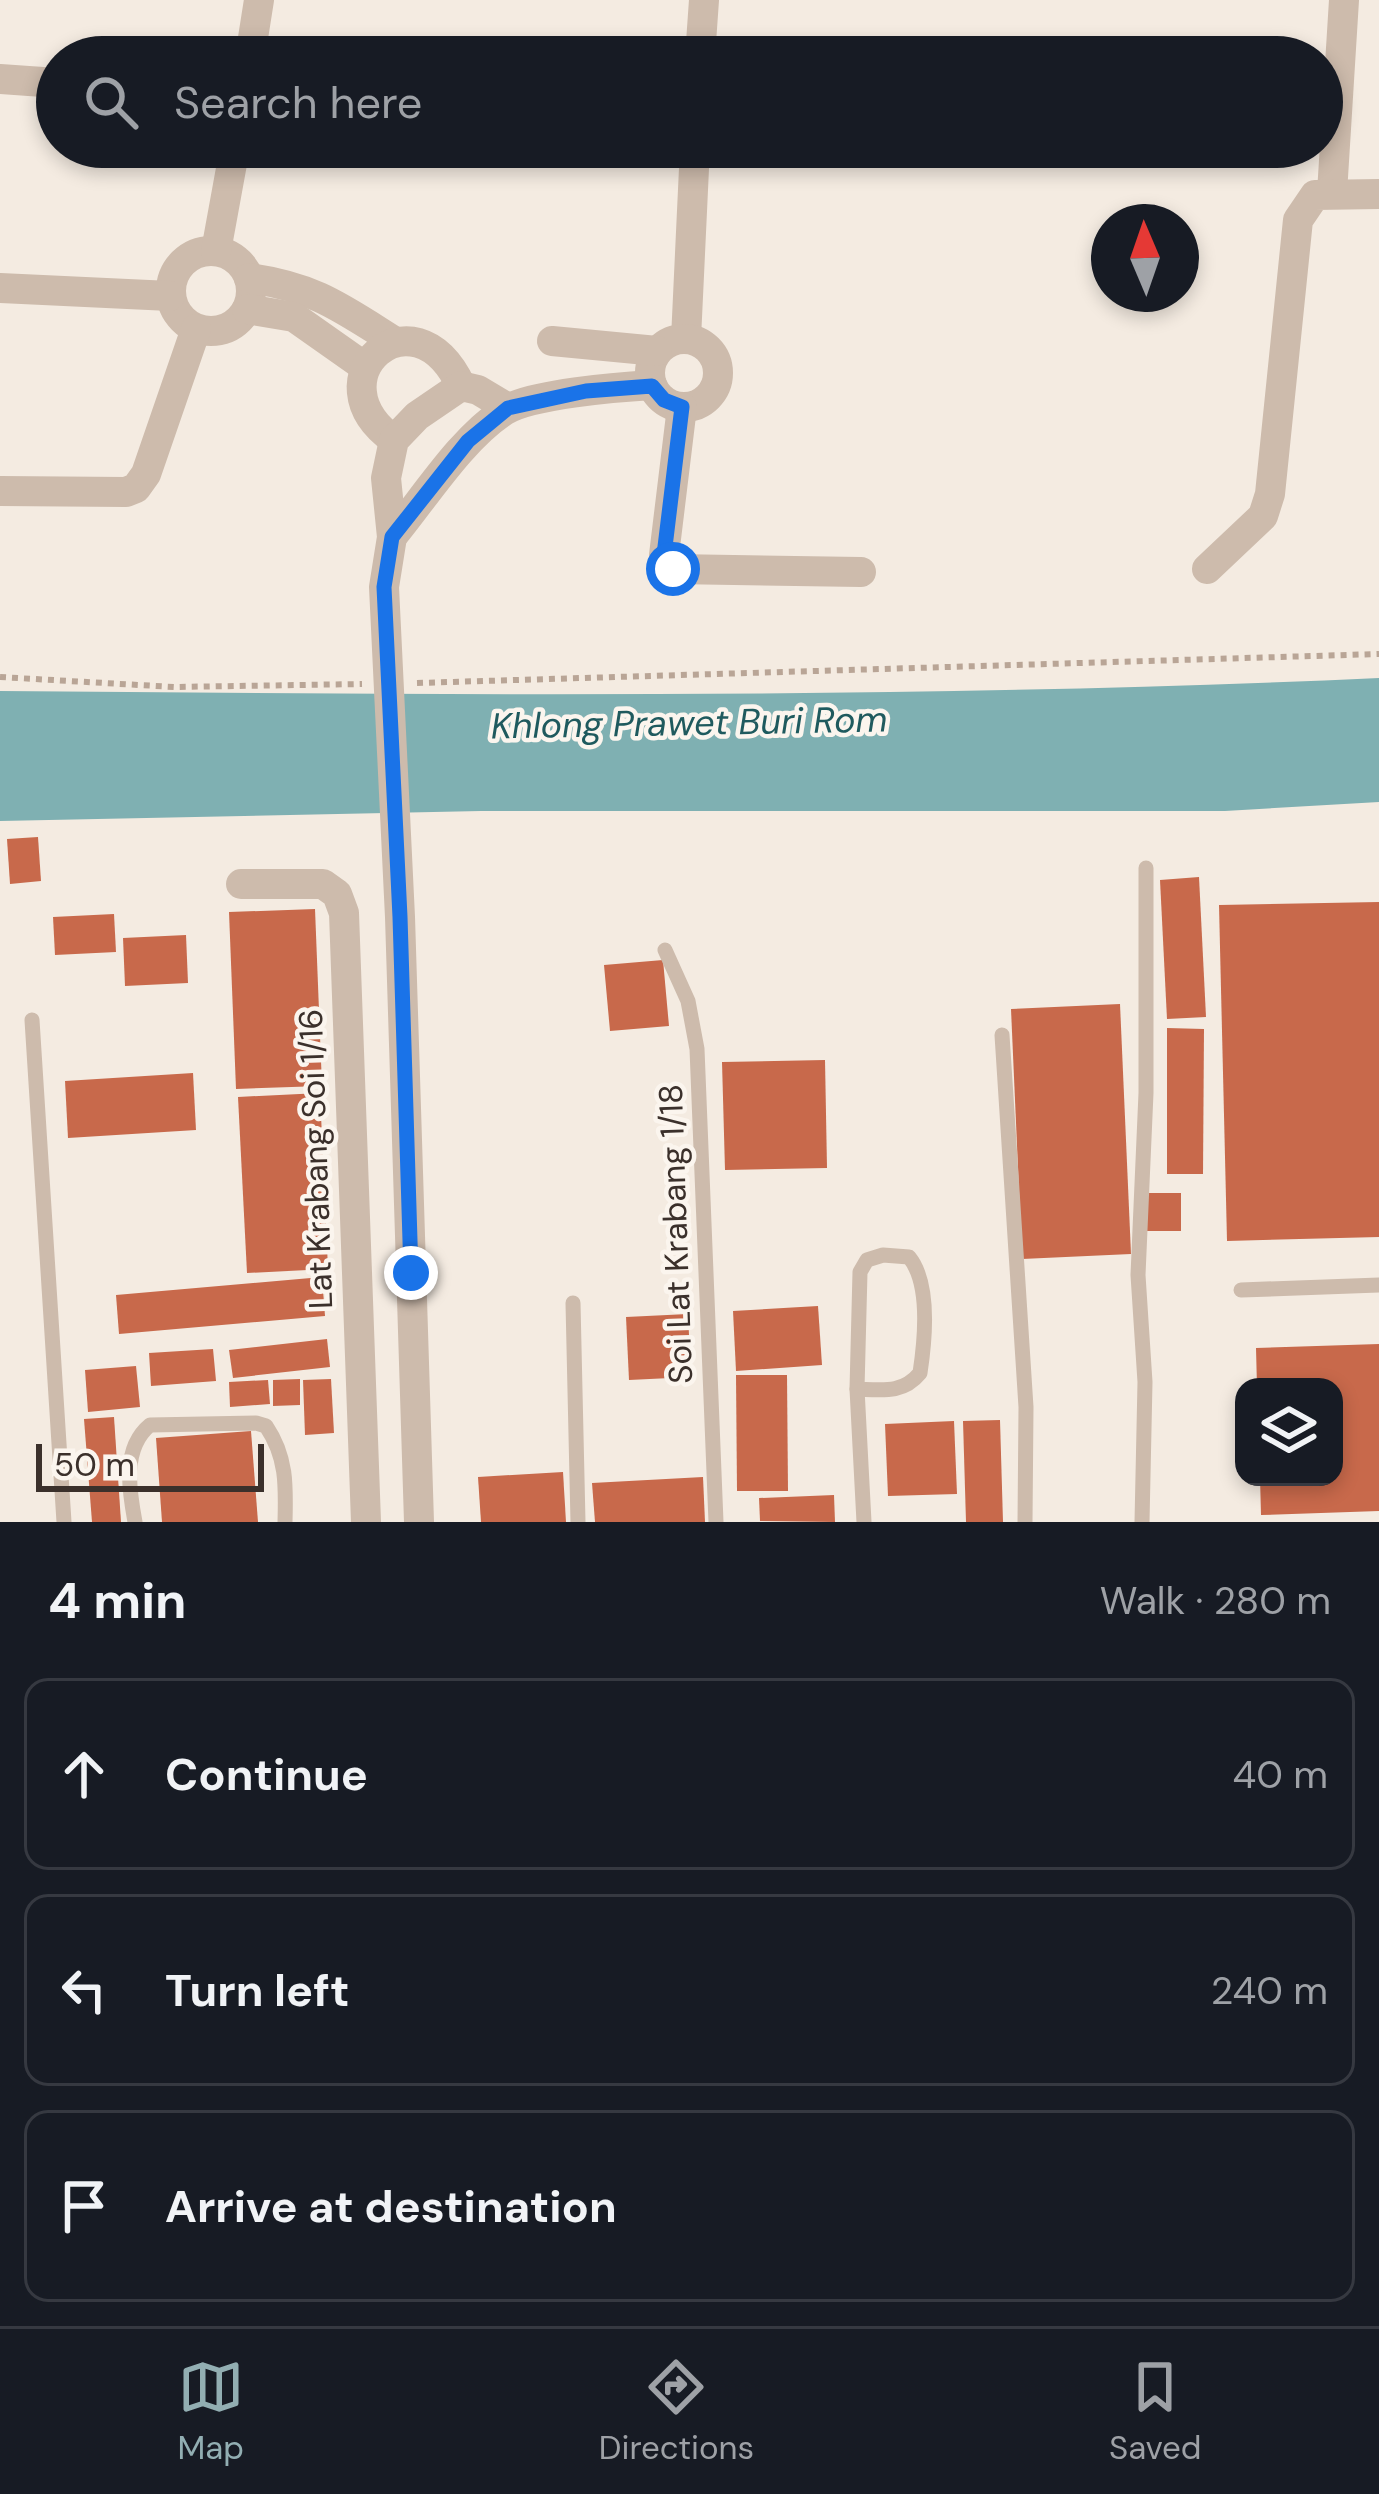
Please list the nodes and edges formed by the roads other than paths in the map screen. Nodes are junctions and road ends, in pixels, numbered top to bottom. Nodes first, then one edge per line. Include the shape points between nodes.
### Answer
1 (259, 0) edge
2 (704, 0) edge
3 (1344, 0) edge
4 (253, 36) edge
5 (701, 36) edge
6 (1337, 36) edge
7 (0, 80) edge
8 (36, 81) edge
9 (231, 168) edge
10 (694, 168) edge
11 (1332, 168) edge
12 (1332, 193) junction
13 (1379, 194) edge
14 (216, 251) junction
15 (0, 288) edge
16 (248, 294) junction
17 (170, 296) junction
18 (196, 329) junction
19 (686, 339) junction
20 (552, 340) dead end
21 (394, 341) junction
22 (657, 352) junction
23 (365, 367) junction
24 (461, 386) junction
25 (652, 386) junction
26 (682, 407) junction
27 (508, 408) junction
28 (394, 440) junction
29 (0, 491) edge
30 (392, 537) junction
31 (1207, 569) dead end
32 (861, 572) dead end
33 (1146, 868) dead end
34 (241, 884) dead end
35 (665, 950) dead end
36 (32, 1020) dead end
37 (1002, 1035) dead end
38 (1379, 1285) edge
39 (1241, 1290) dead end
40 (573, 1303) dead end
41 (857, 1389) junction
42 (64, 1522) edge
43 (135, 1522) edge
44 (285, 1522) edge
45 (365, 1522) edge
46 (419, 1522) edge
47 (578, 1522) edge
48 (716, 1522) edge
49 (864, 1522) edge
50 (1025, 1522) edge
51 (1142, 1522) edge

1 - 4 street
2 - 5 street
3 - 6 street
7 - 8 street
9 - 14 street
10 - 19 street
11 - 12 street
12 - 13 street
12 - 31 street via 1315,195 1298,220 1263,516
14 - 16 street via 237,260
14 - 17 street via 182,262
15 - 17 street
16 - 18 street via 231,326
16 - 21 street via 290,284
16 - 23 street
17 - 18 street
18 - 29 street via 136,488
19 - 22 street
19 - 26 street via 710,351 717,378 708,396
20 - 22 street
21 - 23 street
21 - 24 street via 430,346
22 - 25 street
23 - 28 street via 362,405
24 - 27 street
24 - 28 street
25 - 26 street
25 - 27 street
26 - 32 street via 667,564
27 - 30 street via 468,441
28 - 30 street via 386,478
30 - 46 street via 384,587
33 - 51 lane
34 - 45 street, Lat Krabang Soi 1/16 via 323,884 344,913
35 - 48 lane, Soi Lat Krabang 1/18 via 688,1001 697,1049
36 - 42 lane
37 - 50 lane via 1026,1407
38 - 39 lane
40 - 47 lane
41 - 41 lane via 860,1271 883,1255 909,1257 922,1294 920,1373 896,1390
41 - 49 lane
43 - 44 lane via 133,1448 150,1425 256,1423 281,1452

